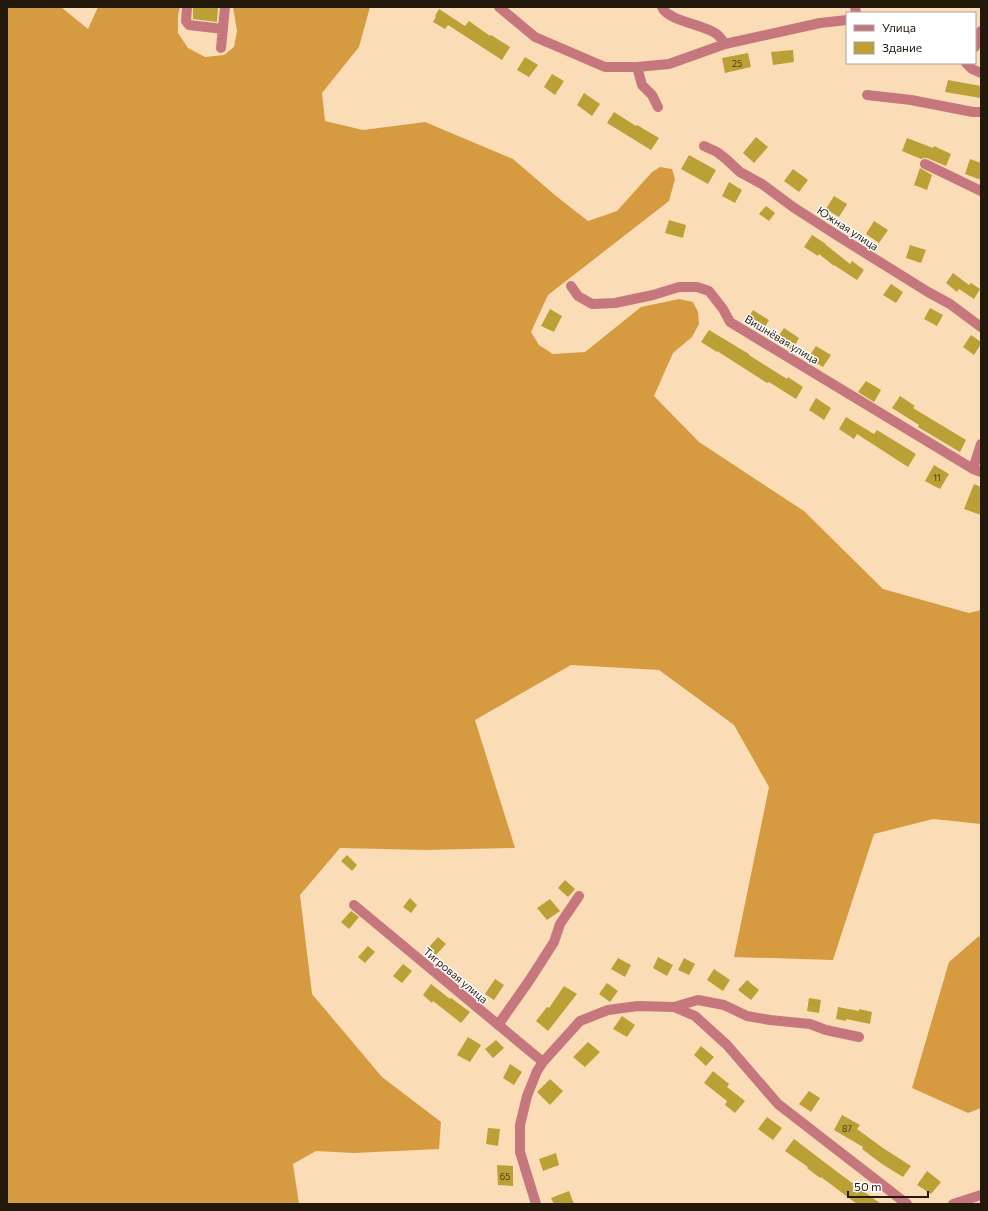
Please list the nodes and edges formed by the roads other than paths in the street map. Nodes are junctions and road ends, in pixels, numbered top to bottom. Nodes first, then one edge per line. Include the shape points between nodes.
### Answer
1 (187, 7) edge
2 (225, 7) edge
3 (499, 7) edge
4 (662, 7) edge
5 (846, 20) edge
6 (223, 29) junction
7 (981, 31) edge
8 (976, 42) edge
9 (725, 44) junction
10 (221, 48) dead end
11 (637, 67) junction
12 (867, 95) dead end
13 (658, 107) dead end
14 (981, 112) edge
15 (704, 146) dead end
16 (925, 164) dead end
17 (981, 191) edge
18 (571, 286) dead end
19 (981, 327) edge
20 (981, 444) edge
21 (977, 470) edge
22 (579, 896) dead end
23 (354, 906) dead end
24 (674, 1007) junction
25 (498, 1025) junction
26 (859, 1037) dead end
27 (543, 1062) junction
28 (981, 1195) edge
29 (536, 1204) edge
30 (907, 1204) edge
31 (953, 1204) edge

1 - 6 street via 186,21 189,25
2 - 6 street
3 - 11 street via 535,37 605,67
4 - 9 street via 676,18 714,32
5 - 9 street
6 - 10 street
7 - 8 street
9 - 11 street via 669,64
11 - 13 street via 642,85
12 - 14 street
15 - 19 street, Южная улица via 718,152 740,172 950,304
16 - 17 street
18 - 21 street, Вишнёвая улица via 578,296 592,304 615,303 679,287 697,287 708,291 730,322
20 - 21 street
22 - 25 street via 560,924 554,942
23 - 25 street, Тигровая улица
24 - 26 street via 698,1000 724,1005 747,1016 810,1024
24 - 27 street via 638,1006 608,1010 580,1021
24 - 30 street via 695,1016 727,1045 778,1104
25 - 27 street, Тигровая улица
27 - 29 street via 527,1096 520,1125 520,1152
28 - 31 street

